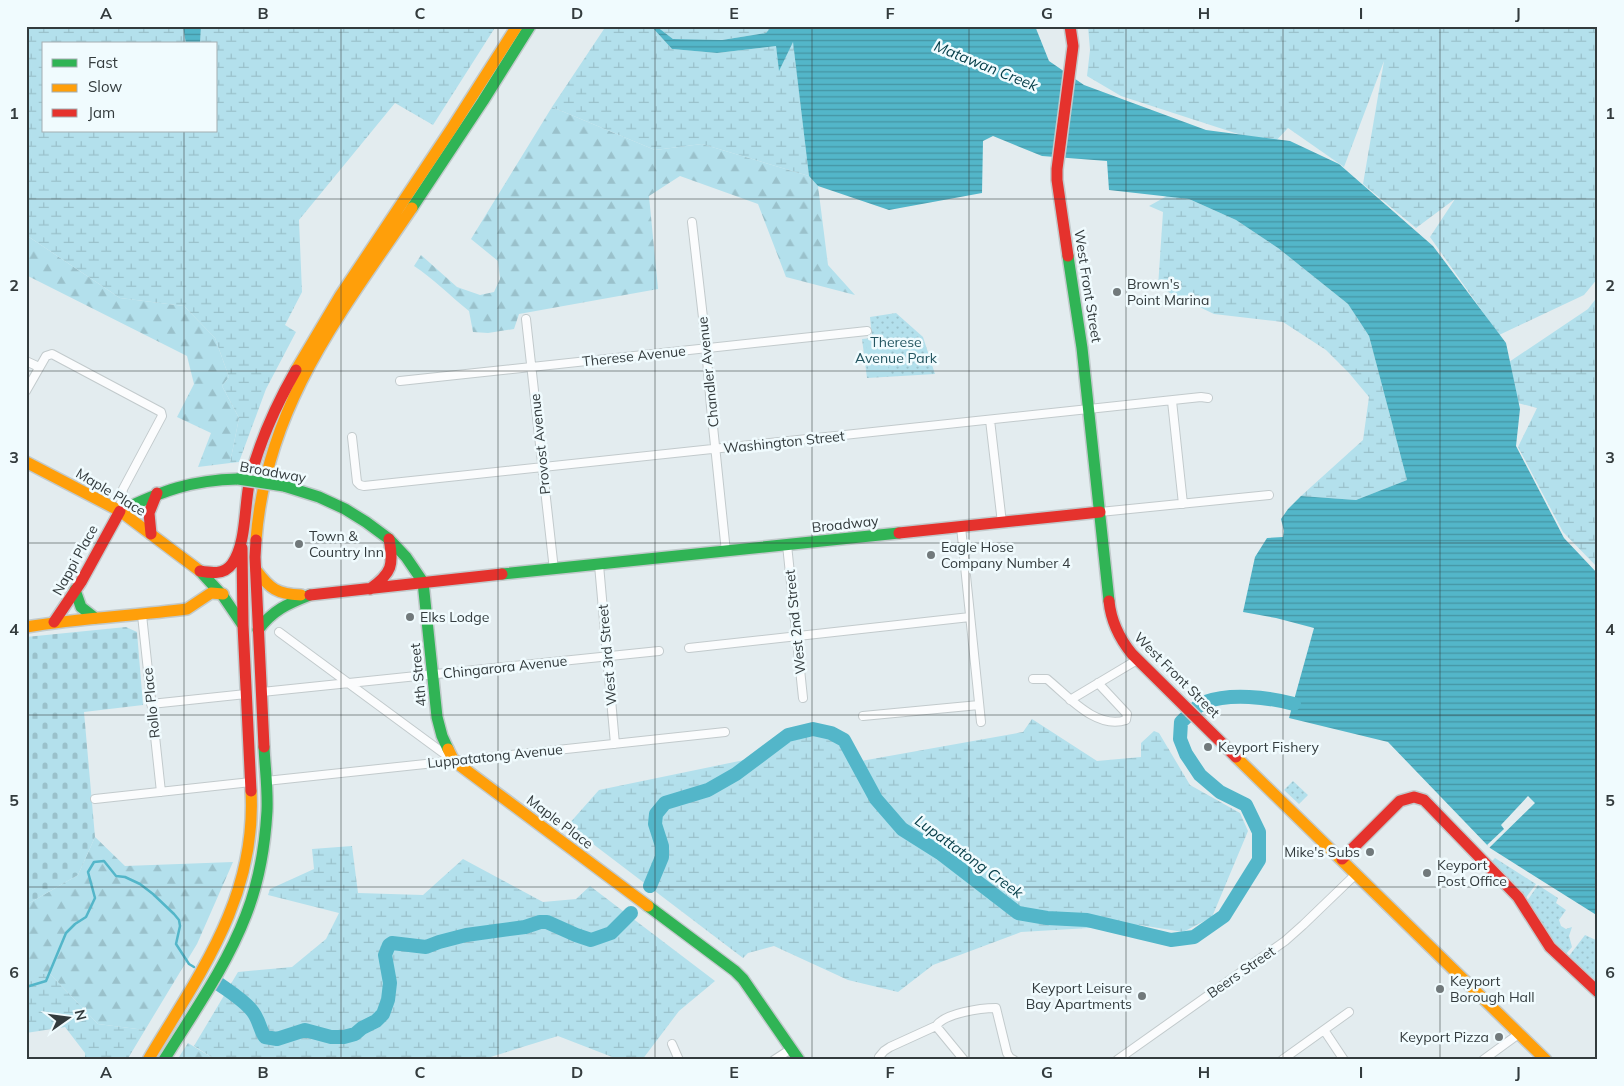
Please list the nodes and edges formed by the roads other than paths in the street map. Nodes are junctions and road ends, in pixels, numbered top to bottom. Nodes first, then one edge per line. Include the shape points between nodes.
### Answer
1 (517, 26) edge
2 (530, 26) edge
3 (1070, 26) edge
4 (692, 222) dead end
5 (526, 318) dead end
6 (868, 331) dead end
7 (705, 349) junction
8 (26, 361) edge
9 (39, 367) junction
10 (532, 367) junction
11 (400, 381) dead end
12 (26, 391) edge
13 (1208, 398) dead end
14 (1172, 400) junction
15 (1089, 409) junction
16 (990, 420) junction
17 (352, 437) dead end
18 (716, 449) junction
19 (26, 462) edge
20 (543, 467) junction
21 (157, 494) junction
22 (1270, 495) dead end
23 (1183, 504) junction
24 (120, 511) junction
25 (1100, 512) junction
26 (1002, 523) junction
27 (961, 527) junction
28 (242, 529) junction
29 (150, 534) junction
30 (389, 539) junction
31 (788, 546) junction
32 (726, 552) junction
33 (599, 566) junction
34 (256, 570) junction
35 (554, 570) junction
36 (200, 571) junction
37 (423, 582) junction
38 (370, 589) junction
39 (75, 590) junction
40 (224, 594) junction
41 (310, 595) junction
42 (142, 615) junction
43 (970, 617) junction
44 (95, 618) junction
45 (54, 622) junction
46 (243, 625) junction
47 (26, 627) edge
48 (258, 630) junction
49 (279, 632) dead end
50 (797, 636) junction
51 (689, 648) dead end
52 (659, 651) dead end
53 (608, 656) junction
54 (1136, 660) junction
55 (432, 675) junction
56 (1033, 679) dead end
57 (350, 683) junction
58 (1098, 683) junction
59 (262, 692) junction
60 (246, 694) junction
61 (803, 698) dead end
62 (1070, 700) junction
63 (151, 704) junction
64 (979, 706) junction
65 (863, 716) dead end
66 (981, 722) dead end
67 (725, 732) dead end
68 (615, 744) junction
69 (454, 761) junction
70 (266, 781) junction
71 (251, 782) junction
72 (161, 792) junction
73 (95, 799) dead end
74 (1342, 859) junction
75 (1356, 874) junction
76 (1598, 992) edge
77 (1349, 1012) dead end
78 (936, 1026) junction
79 (1324, 1030) junction
80 (1520, 1034) junction
81 (672, 1044) dead end
82 (791, 1049) junction
83 (878, 1058) dead end
84 (148, 1060) edge
85 (164, 1060) edge
86 (679, 1060) edge
87 (774, 1060) edge
88 (799, 1060) edge
89 (964, 1060) edge
90 (1014, 1060) edge
91 (1117, 1060) edge
92 (1282, 1060) edge
93 (1344, 1060) edge
94 (1483, 1060) edge
95 (1546, 1060) edge

1 - 28 main road via 299,361 260,445 248,488
2 - 34 main road via 343,310 298,388 283,420 266,474 257,524
3 - 15 main road, West Front Street via 1073,46 1057,180
4 - 7 street, Chandler Avenue
5 - 10 street, Provost Avenue
6 - 7 street, Therese Avenue
7 - 10 street, Therese Avenue
7 - 18 street, Chandler Avenue
8 - 9 street
9 - 12 street
9 - 24 street via 46,356 52,354 161,412 162,416 124,488
10 - 11 street, Therese Avenue
10 - 20 street, Provost Avenue
13 - 14 street, Washington Street
14 - 15 street, Washington Street
14 - 23 street
15 - 16 street, Washington Street
15 - 25 main road, West Front Street
16 - 18 street, Washington Street
16 - 26 street
17 - 20 street, Washington Street via 356,475 360,485 364,486
18 - 20 street, Washington Street
18 - 32 street, Chandler Avenue
19 - 24 main road, Maple Place
20 - 35 street, Provost Avenue
21 - 24 main road, Broadway
21 - 29 main road via 149,513
21 - 30 main road, Broadway, bridge via 190,482 220,479 284,486 345,509
22 - 23 street, Broadway
23 - 25 street, Broadway
24 - 29 main road, Maple Place
24 - 39 main road, Nappi Place
25 - 26 main road, Broadway
25 - 54 main road, West Front Street via 1110,608 1119,636
26 - 27 main road, Broadway
27 - 31 main road, Broadway
27 - 43 street
28 - 36 main road via 232,564 220,572
28 - 46 main road
29 - 36 main road, Maple Place
30 - 37 main road, Broadway
30 - 38 main road via 393,557 391,569
31 - 32 main road, Broadway
31 - 50 street, West 2nd Street
32 - 33 main road, Broadway
33 - 35 main road, Broadway
33 - 53 street, West 3rd Street
34 - 41 main road via 270,588 284,594
34 - 48 main road
35 - 37 main road, Broadway
36 - 40 main road, Maple Place
37 - 38 main road, Broadway
37 - 55 main road, 4th Street
38 - 41 main road, Broadway
39 - 44 main road via 78,604
39 - 45 main road, Nappi Place
40 - 42 main road via 211,593 187,609
40 - 46 main road, Maple Place
41 - 48 main road via 275,610
42 - 44 main road
42 - 63 street, Rollo Place
43 - 50 street
43 - 64 street
44 - 45 main road
45 - 47 main road
46 - 60 main road
48 - 59 main road
49 - 57 street, Maple Place
50 - 51 street
50 - 61 street, West 2nd Street
52 - 53 street, Chingarora Avenue
53 - 55 street, Chingarora Avenue
53 - 68 street, West 3rd Street
54 - 58 street
54 - 74 main road, West Front Street
55 - 57 street, Chingarora Avenue
55 - 69 main road, 4th Street via 442,736
56 - 62 street via 1047,679
57 - 59 street, Chingarora Avenue
57 - 69 street, Maple Place
58 - 62 street
58 - 62 street via 1127,714 1126,720 1103,720
59 - 70 main road
60 - 63 street
60 - 71 main road
63 - 72 street, Rollo Place
64 - 65 street
64 - 66 street
67 - 68 street, Luppatatong Avenue
68 - 69 street, Luppatatong Avenue
69 - 70 street, Luppatatong Avenue
69 - 82 main road, Maple Place via 735,971
70 - 85 main road via 265,836 254,892 228,954
71 - 72 street
71 - 84 main road via 251,832 238,894 218,942
72 - 73 street
74 - 75 main road, West Front Street
74 - 76 main road via 1400,801 1407,797 1422,798 1518,897 1550,946
75 - 80 main road, West Front Street
75 - 91 street, Beers Street via 1285,941
77 - 79 street
78 - 83 street via 884,1050
78 - 89 street
78 - 90 street via 950,1017 996,1008 1007,1053
79 - 92 street
79 - 93 street
80 - 94 street
80 - 95 main road, West Front Street
81 - 86 street
82 - 87 street
82 - 88 main road, Maple Place

